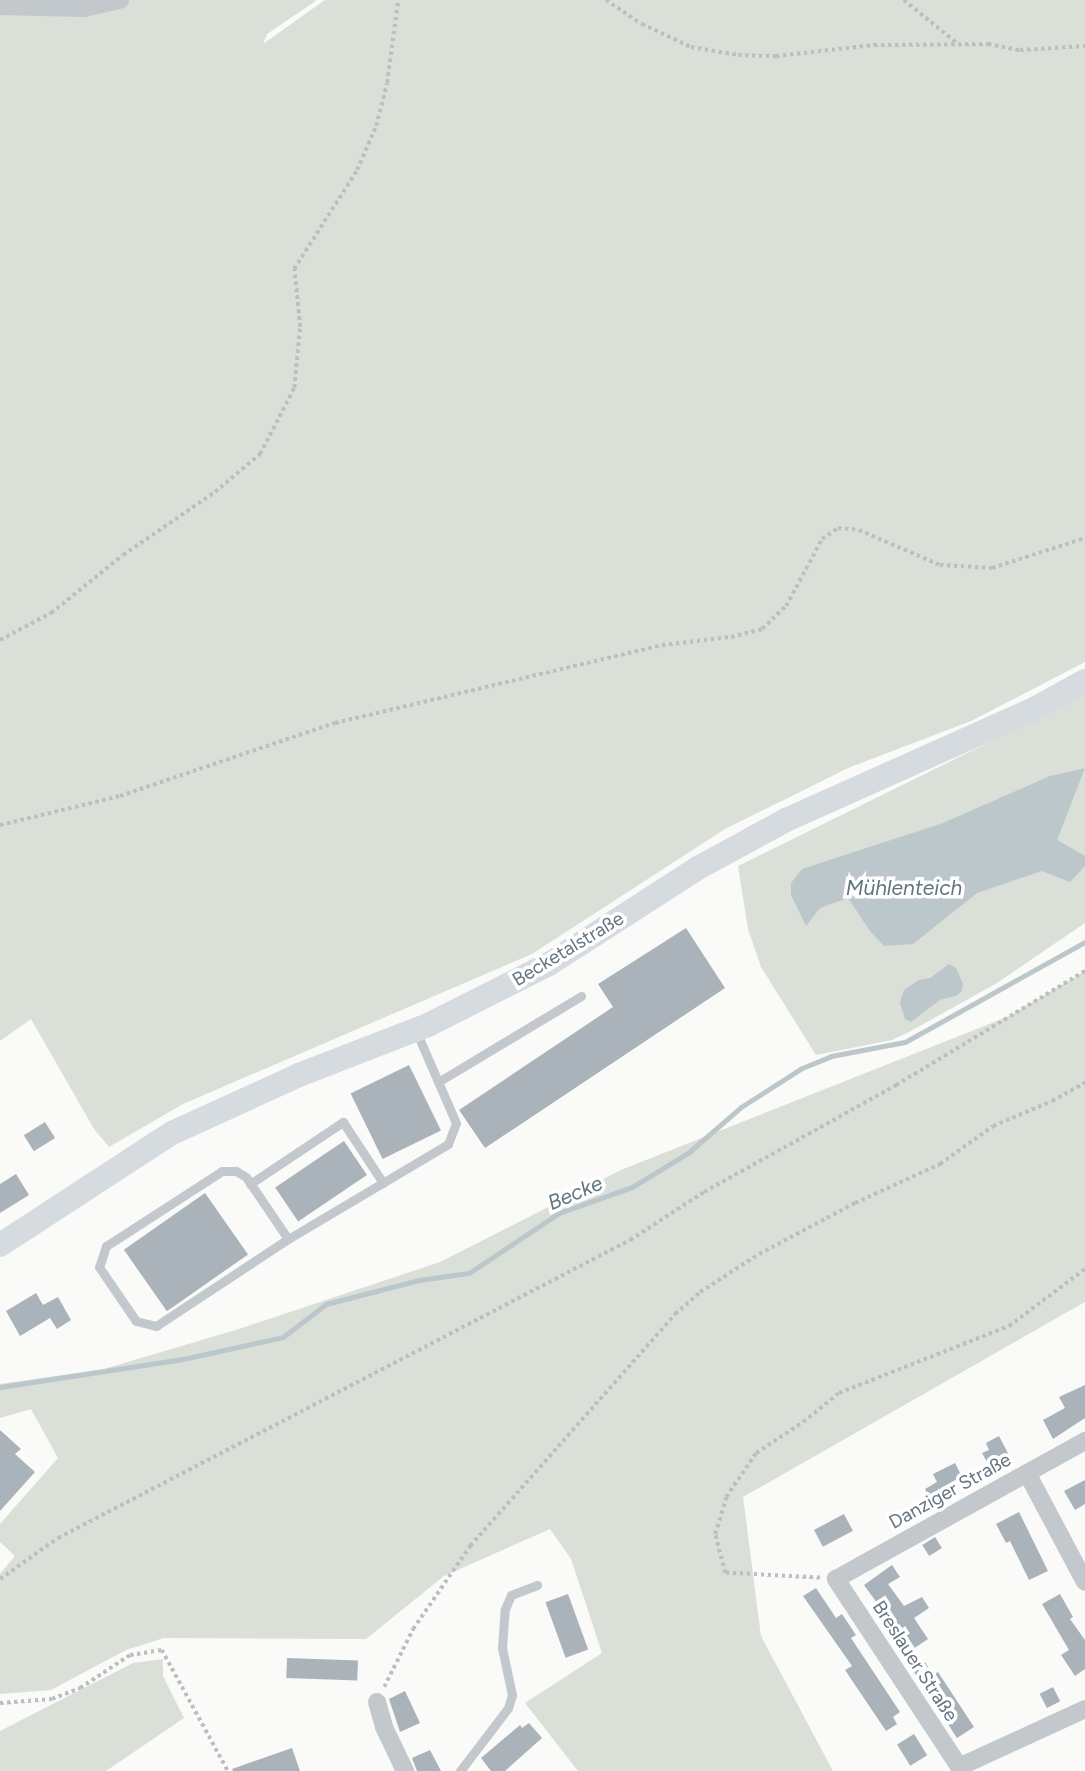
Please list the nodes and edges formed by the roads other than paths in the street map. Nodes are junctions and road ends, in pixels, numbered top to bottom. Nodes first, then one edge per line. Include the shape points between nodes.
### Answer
1 (120, 0) edge
2 (0, 6) edge
3 (1085, 681) edge
4 (581, 996) dead end
5 (416, 1030) junction
6 (438, 1082) junction
7 (383, 1183) junction
8 (250, 1184) junction
9 (288, 1239) junction
10 (0, 1245) edge
11 (1085, 1441) edge
12 (1027, 1473) junction
13 (836, 1579) joint
14 (1085, 1582) edge
15 (537, 1585) dead end
16 (377, 1702) road end
17 (1085, 1709) edge
18 (960, 1769) edge
19 (405, 1771) edge
20 (460, 1771) edge

1 - 2 street via 84,8
3 - 5 main road, Becketalstraße via 1034,709 786,820 698,868 549,964
4 - 6 lane
5 - 6 lane
5 - 10 main road, Becketalstraße via 299,1075 172,1133
6 - 7 lane via 456,1123 449,1144
7 - 8 lane via 343,1122
7 - 9 lane
8 - 9 lane
8 - 9 lane via 236,1171 222,1171 106,1246 99,1267 136,1321 156,1326
11 - 12 street, Danziger Straße
12 - 13 street, Danziger Straße
12 - 14 street
13 - 18 street, Breslauer Straße
15 - 20 lane via 511,1595 505,1609 502,1648 512,1695 508,1708
16 - 19 street
17 - 18 street, Breslauer Straße

